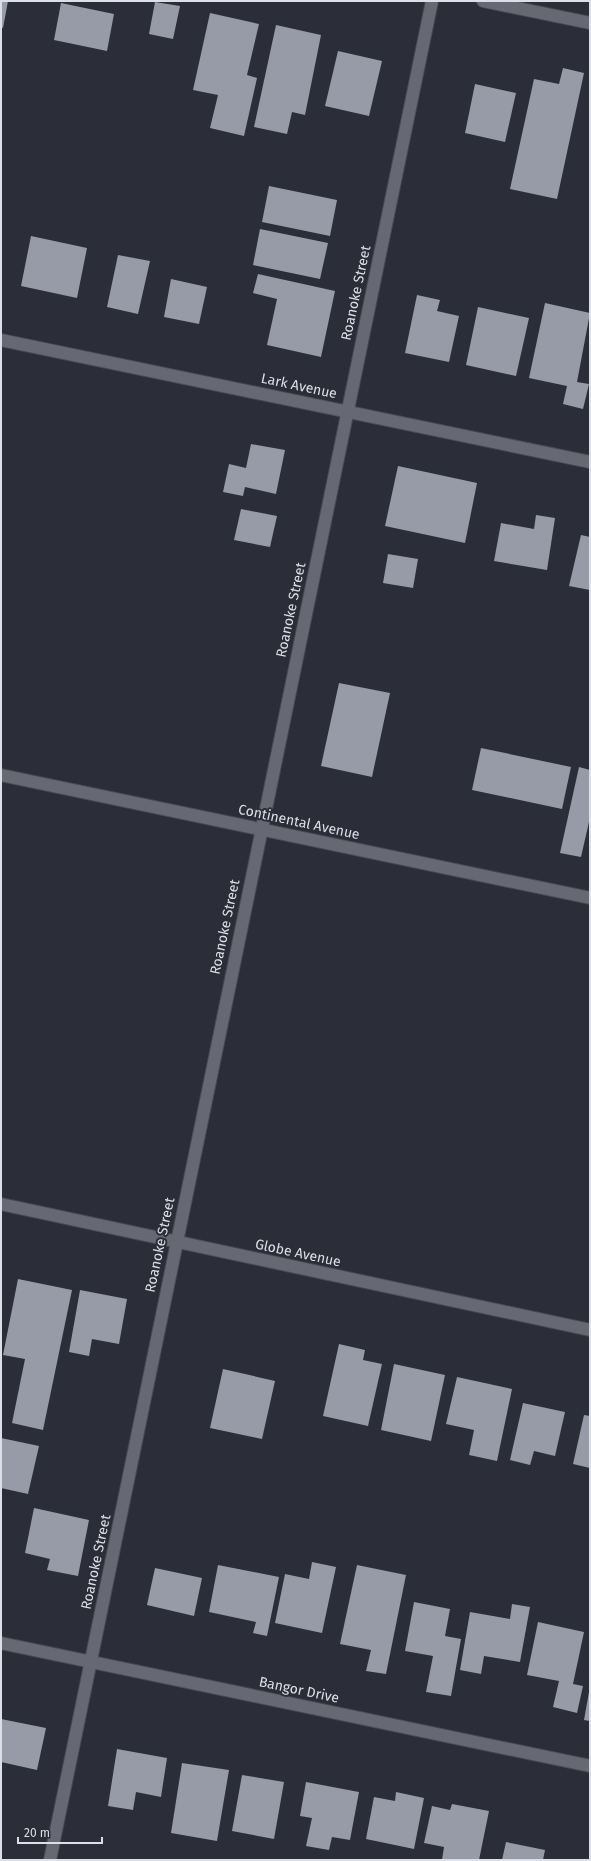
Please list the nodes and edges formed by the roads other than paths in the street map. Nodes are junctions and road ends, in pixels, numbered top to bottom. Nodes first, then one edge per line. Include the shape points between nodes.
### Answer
1 (432, 1) edge
2 (483, 1) edge
3 (590, 23) edge
4 (1, 340) edge
5 (347, 412) junction
6 (590, 462) edge
7 (1, 775) edge
8 (261, 829) junction
9 (590, 898) edge
10 (1, 1204) edge
11 (176, 1243) junction
12 (590, 1330) edge
13 (1, 1643) edge
14 (90, 1662) junction
15 (590, 1766) edge
16 (50, 1860) edge

1 - 5 street, Roanoke Street
2 - 3 street
4 - 5 street, Lark Avenue
5 - 6 street, Lark Avenue
5 - 8 street, Roanoke Street
7 - 8 street, Continental Avenue
8 - 9 street, Continental Avenue
8 - 11 street, Roanoke Street
10 - 11 street, Globe Avenue
11 - 12 street, Globe Avenue
11 - 14 street, Roanoke Street
13 - 14 street, Bangor Drive
14 - 15 street, Bangor Drive
14 - 16 street, Roanoke Street

